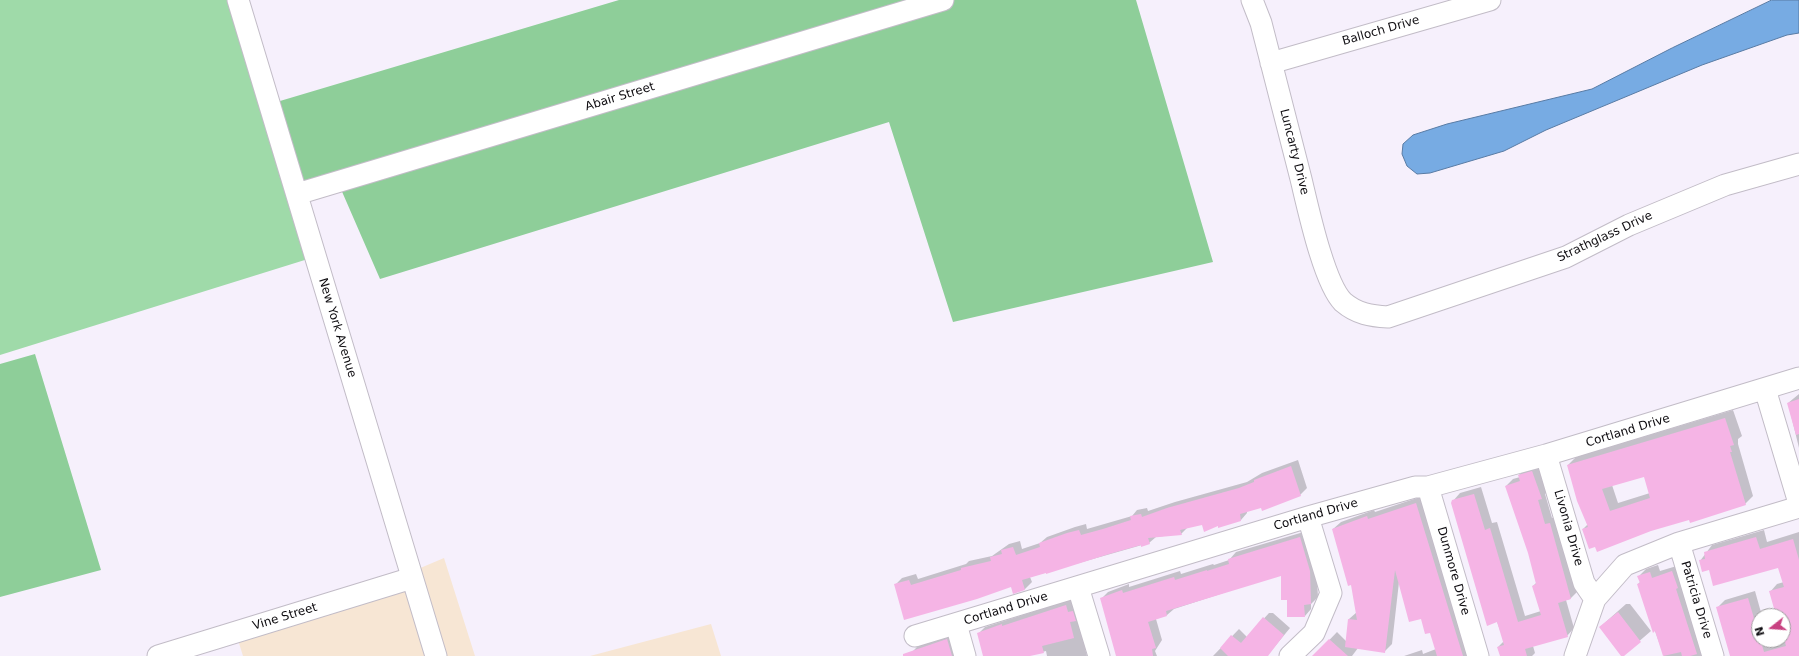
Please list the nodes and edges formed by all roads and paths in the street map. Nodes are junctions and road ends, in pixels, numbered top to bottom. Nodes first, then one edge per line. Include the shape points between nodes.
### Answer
1 (238, 0) edge
2 (943, 0) edge
3 (1252, 0) edge
4 (1490, 0) edge
5 (1271, 63) junction
6 (1799, 164) edge
7 (297, 194) junction
8 (1343, 302) joint
9 (1799, 378) edge
10 (1765, 389) junction
11 (1546, 455) junction
12 (1428, 487) junction
13 (1799, 503) edge
14 (1799, 507) edge
15 (1308, 516) junction
16 (1679, 544) junction
17 (412, 578) junction
18 (1078, 587) junction
19 (1595, 599) junction
20 (956, 624) junction
21 (915, 636) dead end
22 (158, 656) edge
23 (436, 656) edge
24 (965, 656) edge
25 (1099, 656) edge
26 (1290, 656) edge
27 (1478, 656) edge
28 (1575, 656) edge
29 (1712, 656) edge

1 - 7 street, New York Avenue
2 - 7 street, Abair Street
3 - 5 street, Luncarty Drive
4 - 5 street, Balloch Drive
5 - 8 street, Luncarty Drive via 1314,230 1332,287
6 - 8 street, Strathglass Drive via 1725,185 1629,225 1566,257 1388,317 1368,316
7 - 17 street, New York Avenue
9 - 10 street, Cortland Drive
10 - 11 street, Cortland Drive
10 - 13 street
11 - 12 street, Cortland Drive
11 - 19 street, Livonia Drive via 1584,583
12 - 15 street, Cortland Drive via 1415,487
12 - 27 street, Dunmore Drive
14 - 16 street
15 - 18 street, Cortland Drive
15 - 26 street via 1331,593 1314,633
16 - 19 street via 1625,565
16 - 29 street, Patricia Drive
17 - 22 street, Vine Street
17 - 23 street, New York Avenue
18 - 20 street, Cortland Drive
18 - 25 street
19 - 28 street
20 - 21 street, Cortland Drive
20 - 24 street

